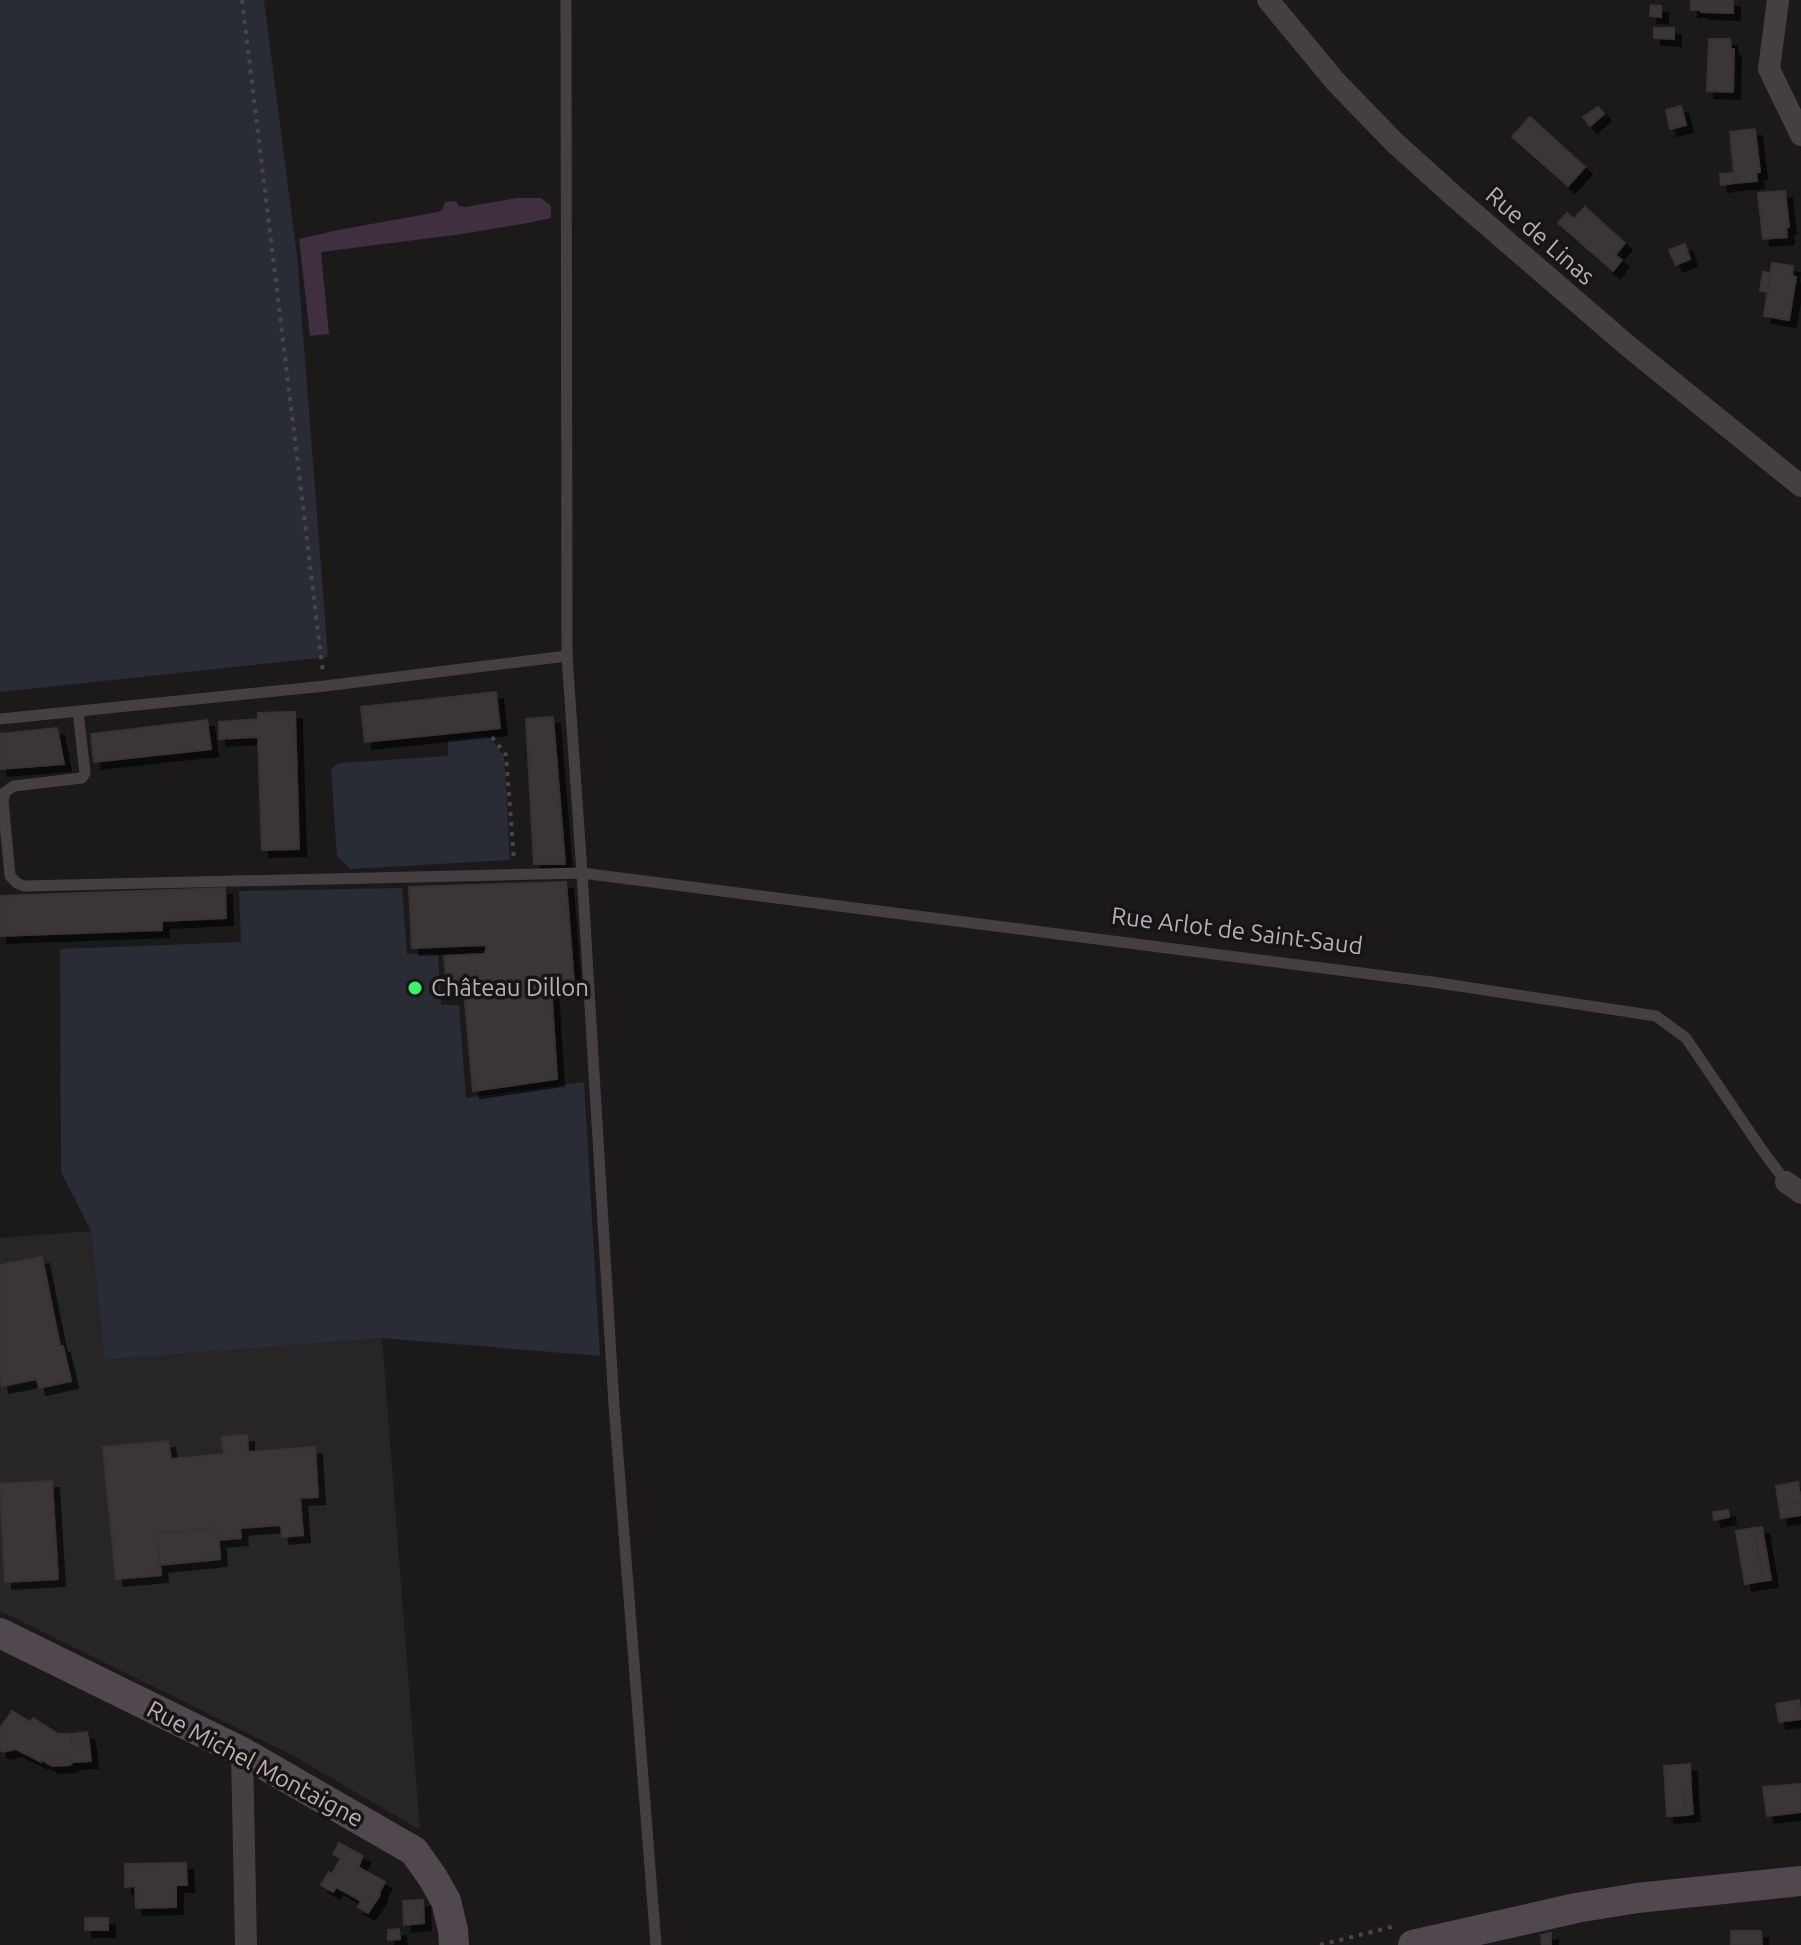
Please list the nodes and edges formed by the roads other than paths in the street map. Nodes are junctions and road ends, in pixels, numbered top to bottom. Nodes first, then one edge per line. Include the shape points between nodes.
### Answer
1 (566, 0) edge
2 (1268, 0) edge
3 (1778, 0) edge
4 (1801, 135) edge
5 (1801, 486) edge
6 (567, 656) junction
7 (78, 711) junction
8 (0, 719) edge
9 (582, 873) junction
10 (1794, 1187) edge
11 (0, 1633) edge
12 (242, 1752) junction
13 (1801, 1881) edge
14 (246, 1945) edge
15 (454, 1945) edge
16 (656, 1945) edge
17 (1413, 1945) edge

1 - 6 lane
2 - 5 street, Rue de Linas via 1335,81 1404,151 1628,346
3 - 4 street via 1769,69
6 - 7 lane
6 - 9 lane
7 - 8 lane
7 - 9 lane, Rue Arlot de Saint-Saud via 82,778 14,786 5,792 10,876 24,886
9 - 10 lane, Rue Arlot de Saint-Saud via 1432,982 1656,1016 1686,1038 1762,1150
9 - 16 lane via 614,1405
11 - 12 street, Rue Michel Montaigne
12 - 14 street
12 - 15 street, Rue Michel Montaigne via 414,1851 446,1901
13 - 17 street via 1576,1908

